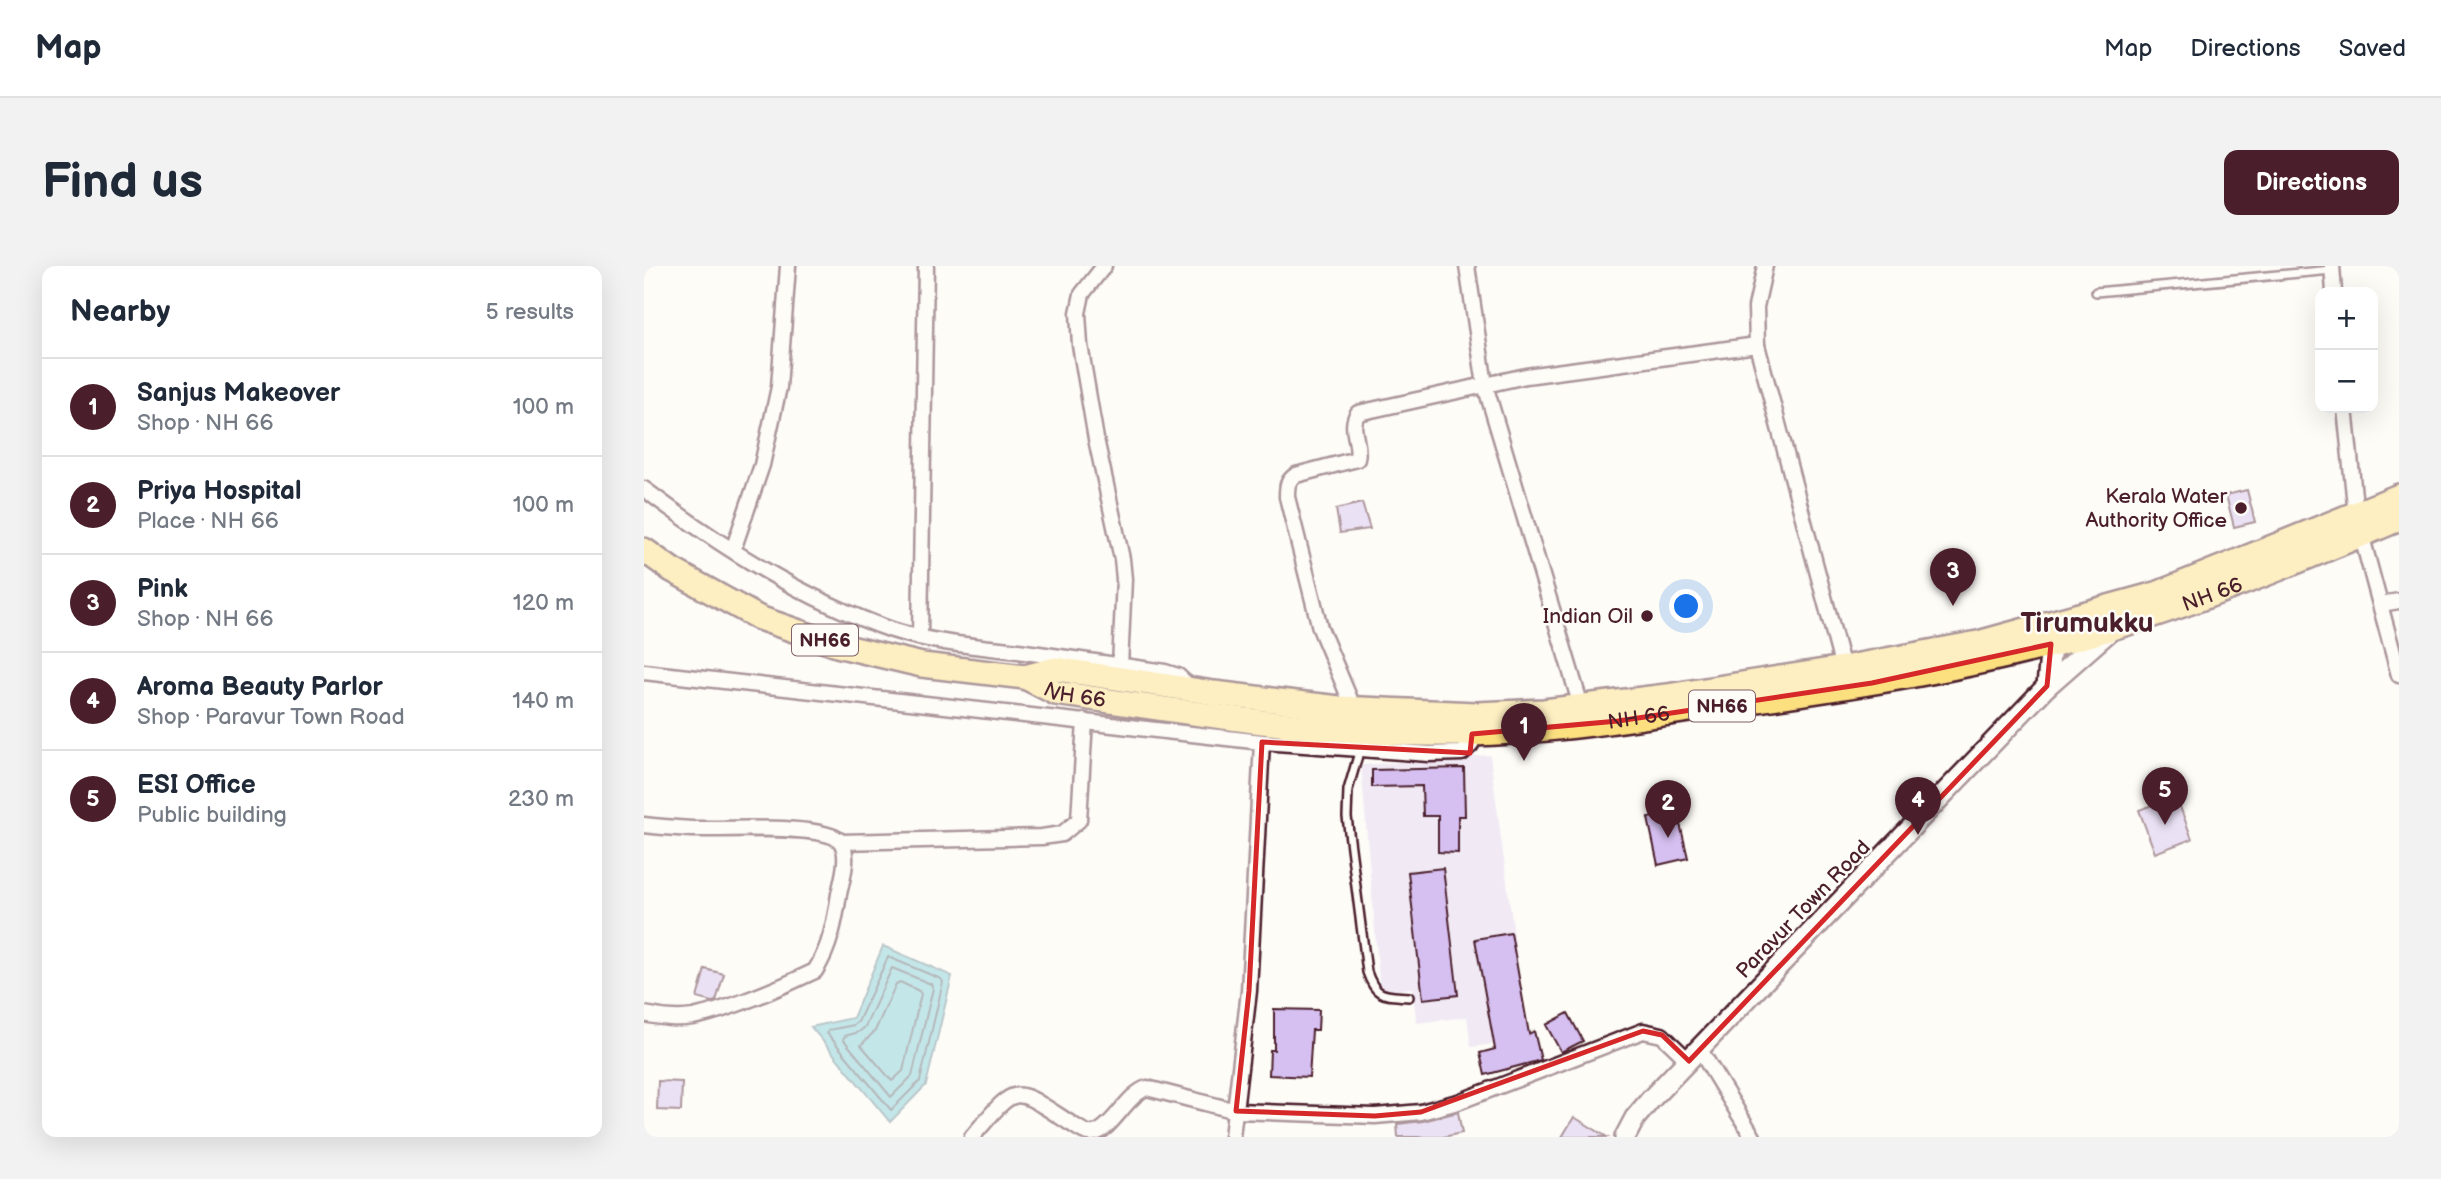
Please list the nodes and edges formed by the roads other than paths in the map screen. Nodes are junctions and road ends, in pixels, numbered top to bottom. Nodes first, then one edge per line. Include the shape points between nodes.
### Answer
1 (788, 266) edge
2 (926, 266) edge
3 (1104, 266) edge
4 (1467, 266) edge
5 (1765, 266) edge
6 (2333, 268) edge
7 (2334, 287) edge
8 (2096, 292) dead end
9 (1758, 345) junction
10 (1485, 385) junction
11 (2345, 413) edge
12 (644, 489) edge
13 (2399, 496) edge
14 (2399, 519) edge
15 (2359, 525) junction
16 (644, 550) edge
17 (733, 550) junction
18 (2399, 601) edge
19 (2381, 604) junction
20 (2114, 628) junction
21 (920, 636) junction
22 (2051, 644) junction
23 (1120, 666) junction
24 (1843, 668) junction
25 (644, 672) edge
26 (2399, 674) edge
27 (1025, 677) junction
28 (2047, 686) junction
29 (1193, 690) junction
30 (1581, 706) junction
31 (1354, 709) junction
32 (1085, 721) junction
33 (1472, 734) junction
34 (1262, 742) junction
35 (1360, 749) junction
36 (644, 825) edge
37 (841, 842) junction
38 (1409, 997) dead end
39 (644, 1014) edge
40 (1694, 1056) junction
41 (1236, 1111) junction
42 (972, 1137) edge
43 (1231, 1137) edge
44 (1625, 1137) edge
45 (1753, 1137) edge

1 - 17 street via 779,387 762,465
2 - 21 street
3 - 23 street via 1082,293 1078,313 1082,358 1123,569
4 - 10 street
5 - 9 street via 1756,307
6 - 7 street
6 - 8 lane
9 - 10 street
9 - 24 street
10 - 30 street
10 - 31 street via 1359,413 1354,424 1357,459 1289,480 1287,497 1320,628
11 - 15 street
12 - 17 street
13 - 15 highway, NH 66 / NH66
14 - 15 highway, NH 66 / NH66
15 - 19 street
15 - 20 highway, NH 66 / NH66 via 2208,596
15 - 24 highway, NH 66 / NH66 via 2160,593 1978,643
16 - 27 highway, NH 66 / NH66 via 759,618 837,645 922,665
17 - 21 street via 834,607
18 - 19 street
19 - 26 street
20 - 22 highway, NH 66 / NH66
20 - 28 main road, Paravur Town Road
21 - 23 street
22 - 28 main road
22 - 33 highway, NH 66 / NH66 via 1872,684 1549,729
23 - 29 street via 1178,676
24 - 30 highway, NH 66 / NH66
25 - 32 street
27 - 29 highway, NH 66 / NH66 via 1056,669
27 - 33 highway, NH 66 / NH66 via 1056,693 1260,720 1390,733
28 - 40 main road, Paravur Town Road
29 - 31 highway, NH 66 / NH66
30 - 31 highway, NH 66 / NH66 via 1476,714
32 - 34 street
32 - 37 street via 1079,820 1062,834
33 - 35 street via 1471,746 1462,753
34 - 35 street
34 - 41 street via 1249,991
35 - 38 lane via 1348,790 1347,817 1367,972 1380,993
36 - 37 street via 773,828 821,833
37 - 39 street via 845,861 834,926 815,971 693,1017
40 - 41 street via 1661,1035 1643,1031 1421,1112 1375,1116
40 - 44 main road, Paravur Town Road via 1635,1118
40 - 45 street
41 - 42 street via 1147,1088 1092,1134 1029,1096 1016,1094 1003,1101
41 - 43 street

